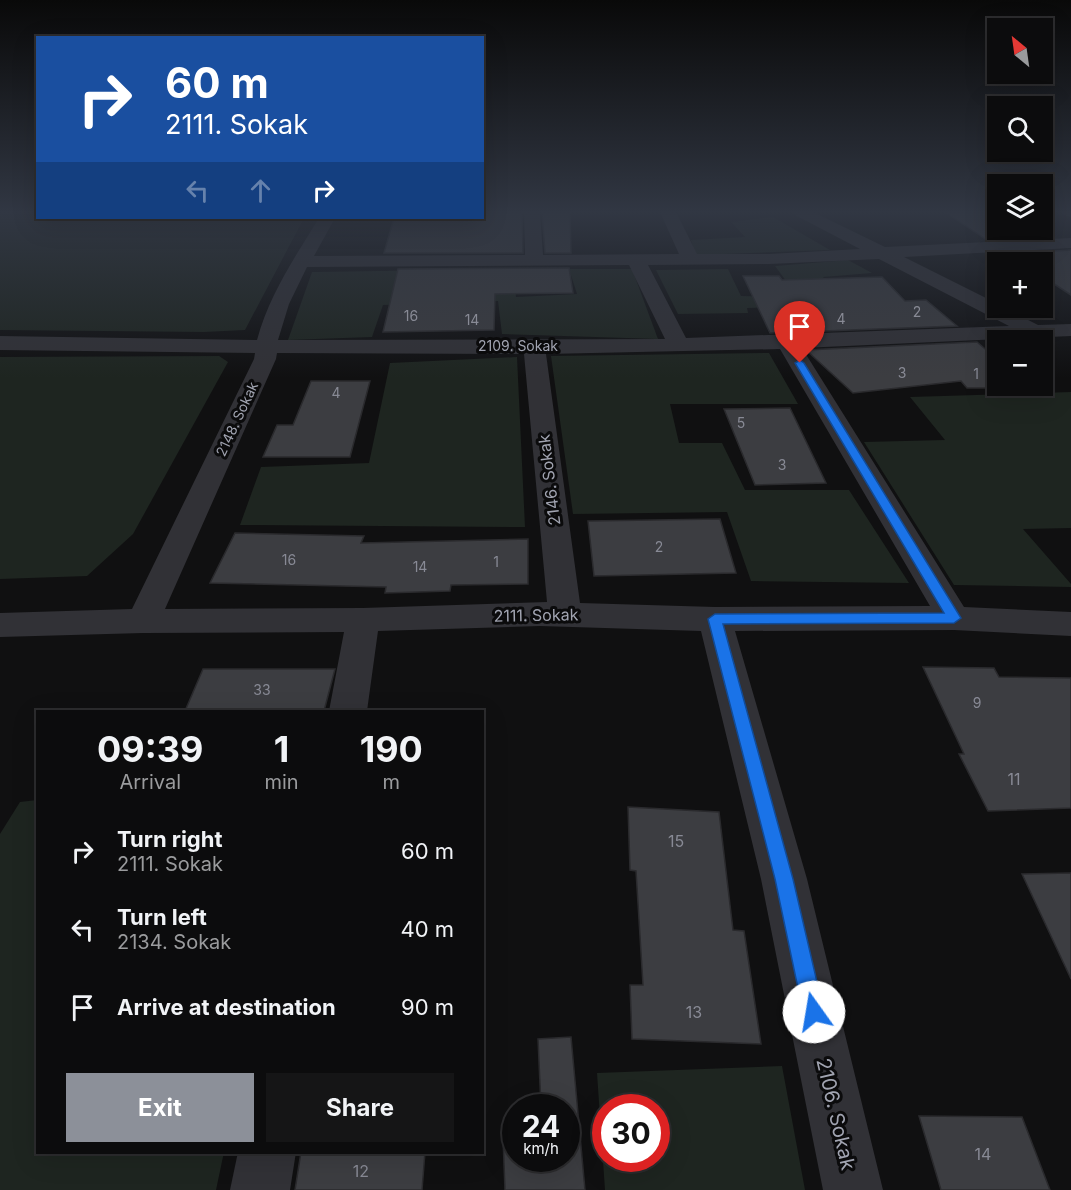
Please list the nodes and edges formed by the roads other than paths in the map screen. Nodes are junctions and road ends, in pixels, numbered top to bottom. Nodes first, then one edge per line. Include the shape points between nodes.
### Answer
1 (299, 268) edge
2 (640, 268) edge
3 (910, 268) edge
4 (1033, 330) edge
5 (1053, 330) edge
6 (1071, 330) edge
7 (987, 331) edge
8 (1053, 340) edge
9 (0, 343) edge
10 (788, 343) junction
11 (679, 345) junction
12 (265, 346) junction
13 (534, 346) junction
14 (1071, 349) edge
15 (565, 614) junction
16 (954, 618) junction
17 (715, 619) junction
18 (143, 621) junction
19 (363, 621) junction
20 (1071, 624) edge
21 (0, 625) edge
22 (348, 710) edge
23 (267, 1154) edge
24 (260, 1190) edge
25 (853, 1190) edge

1 - 12 street, 2148. Sokak via 284,291
2 - 11 street
3 - 4 street
5 - 6 street, 2109. Sokak
7 - 10 street, 2109. Sokak
8 - 14 street
9 - 12 street, 2109. Sokak
10 - 11 street, 2109. Sokak
10 - 16 street
11 - 13 street, 2109. Sokak
12 - 13 street, 2109. Sokak
12 - 18 street, 2148. Sokak via 265,360
13 - 15 street, 2146. Sokak
15 - 17 street, 2111. Sokak
15 - 19 street, 2111. Sokak
16 - 17 street, 2111. Sokak
16 - 20 street, 2111. Sokak
17 - 25 street, 2106. Sokak via 784,879
18 - 19 street, 2111. Sokak
18 - 21 street, 2111. Sokak
19 - 22 street
23 - 24 street

